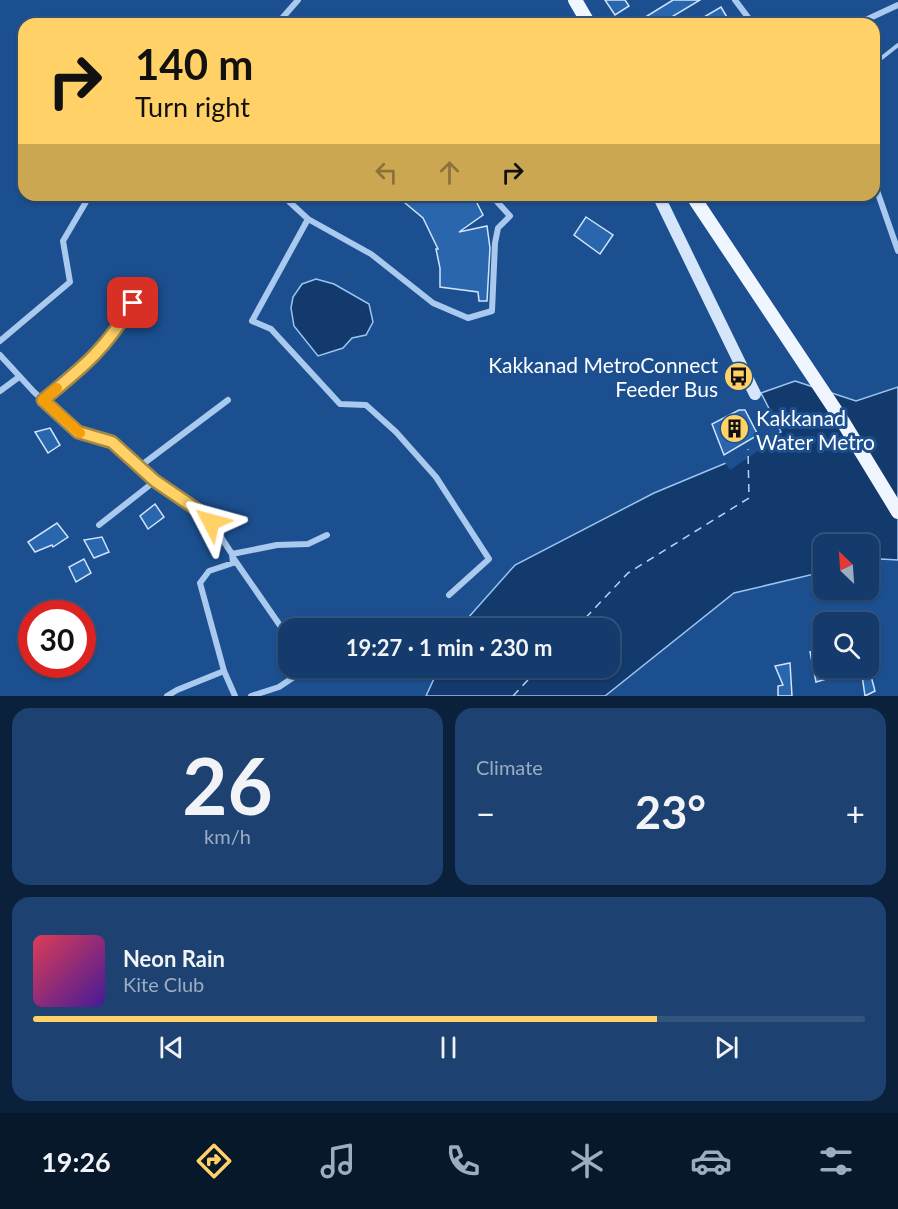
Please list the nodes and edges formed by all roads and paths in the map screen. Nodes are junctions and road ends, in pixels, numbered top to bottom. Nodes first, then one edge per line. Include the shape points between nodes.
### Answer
1 (298, 0) edge
2 (575, 0) edge
3 (735, 0) edge
4 (898, 5) edge
5 (282, 18) edge
6 (586, 18) edge
7 (748, 18) edge
8 (869, 18) edge
9 (898, 45) edge
10 (880, 59) edge
11 (880, 199) edge
12 (86, 201) edge
13 (288, 201) edge
14 (496, 201) edge
15 (661, 201) edge
16 (696, 201) edge
17 (308, 219) junction
18 (898, 251) edge
19 (133, 303) dead end
20 (0, 341) edge
21 (0, 355) edge
22 (19, 377) junction
23 (0, 391) edge
24 (755, 393) dead end
25 (43, 400) junction
26 (228, 400) dead end
27 (139, 467) junction
28 (155, 481) junction
29 (898, 512) edge
30 (99, 525) dead end
31 (327, 535) dead end
32 (233, 557) junction
33 (449, 594) dead end
34 (278, 622) edge
35 (224, 671) junction
36 (290, 678) edge
37 (167, 696) edge
38 (235, 696) edge
39 (251, 696) edge

1 - 5 street
2 - 6 main road
3 - 7 street
4 - 8 street
9 - 10 lane
11 - 18 street
12 - 20 street via 63,241 70,282
13 - 17 street
14 - 17 street via 510,216 498,228 495,243 492,311 468,318 433,303 371,254
15 - 24 street
16 - 29 main road via 840,417
17 - 33 street via 252,321 271,329 340,404 366,405 436,477 489,559
19 - 25 street via 93,360
21 - 22 street
22 - 23 street
22 - 25 street
25 - 27 street via 78,432 112,442
26 - 27 street
27 - 28 street
28 - 30 street
28 - 32 street via 202,513
31 - 32 street via 308,544 278,545
32 - 34 street
32 - 35 street via 233,564 208,572 200,583
35 - 37 street
35 - 38 street
36 - 39 street via 279,687

